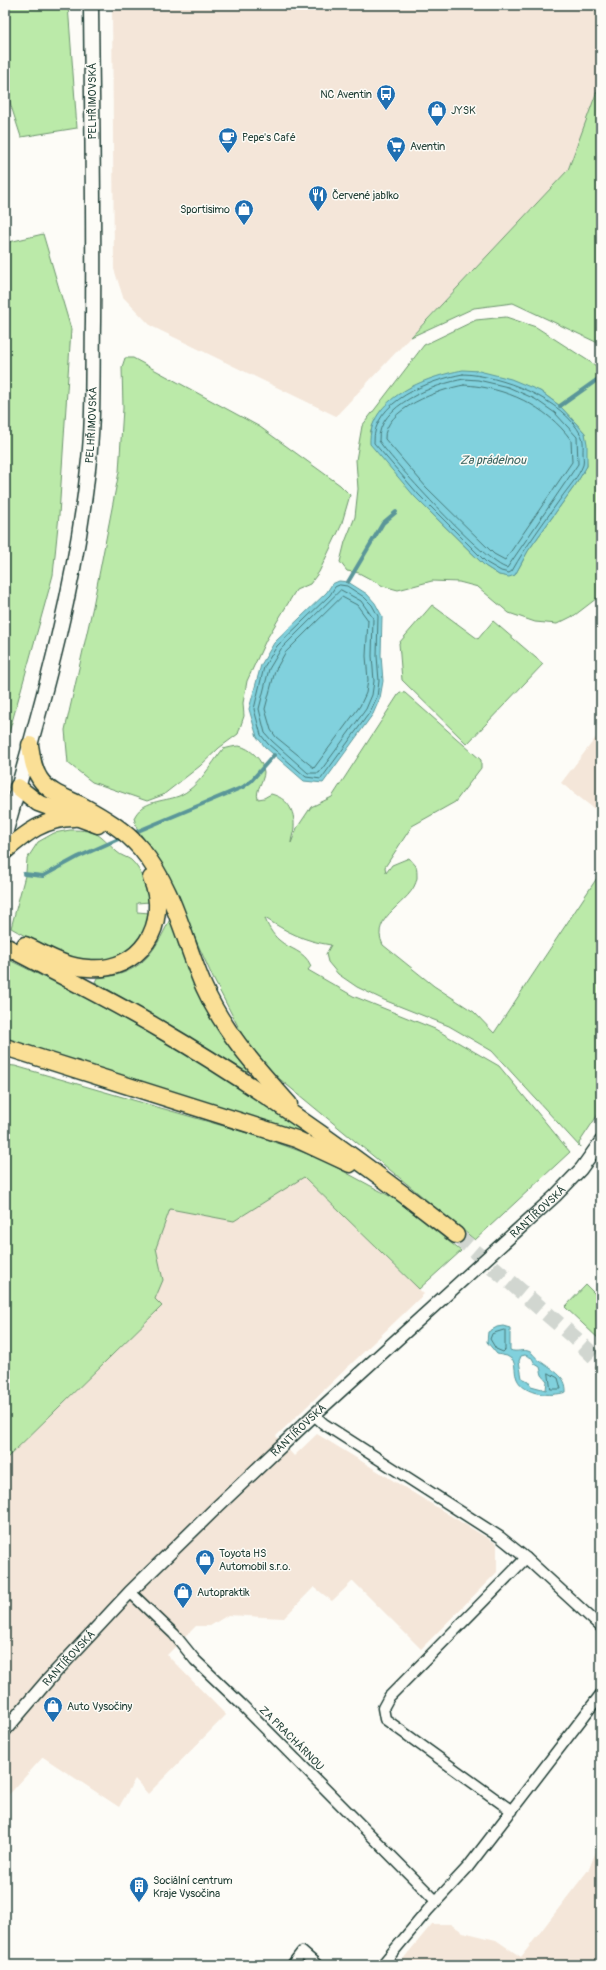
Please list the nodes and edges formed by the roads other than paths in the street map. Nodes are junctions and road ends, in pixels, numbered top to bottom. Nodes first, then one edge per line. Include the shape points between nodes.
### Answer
1 (91, 5) edge
2 (30, 745) junction
3 (46, 786) junction
4 (18, 787) junction
5 (80, 818) junction
6 (118, 833) junction
7 (5, 834) edge
8 (5, 851) edge
9 (138, 852) junction
10 (5, 939) edge
11 (5, 946) edge
12 (35, 956) junction
13 (5, 1046) edge
14 (5, 1052) edge
15 (26, 1053) junction
16 (310, 1127) junction
17 (601, 1141) edge
18 (597, 1155) edge
19 (404, 1195) junction
20 (456, 1235) tunnel mouth
21 (314, 1415) junction
22 (526, 1558) junction
23 (130, 1592) junction
24 (601, 1627) edge
25 (601, 1694) edge
26 (5, 1730) edge
27 (512, 1811) junction
28 (436, 1902) junction
29 (292, 1965) edge
30 (318, 1965) edge
31 (382, 1965) edge

1 - 2 main road, PELHŘIMOVSKÁ via 93,305 90,445 85,498 62,624 51,674
2 - 3 main road via 35,769
2 - 4 main road, PELHŘIMOVSKÁ
3 - 4 main road
3 - 6 main road via 105,818
4 - 5 main road via 38,803
4 - 7 main road, PELHŘIMOVSKÁ
5 - 6 main road
5 - 8 main road via 50,821 36,827
6 - 9 main road
9 - 12 main road via 158,900 154,925 140,950 117,965 96,969
9 - 16 main road via 157,872 205,988 225,1026 246,1055
10 - 12 main road via 17,941
11 - 12 main road
12 - 16 main road via 162,1030 271,1099
13 - 15 main road
14 - 15 main road
15 - 19 main road via 296,1140 353,1166
16 - 19 main road
17 - 18 street, RANTÍŘOVSKÁ
18 - 21 street, RANTÍŘOVSKÁ
19 - 20 main road
21 - 22 street via 324,1424 500,1537
21 - 23 street, RANTÍŘOVSKÁ
22 - 24 street
22 - 27 street via 389,1697 383,1708 385,1719
23 - 26 street, RANTÍŘOVSKÁ
23 - 28 street, ZA PRACHÁRNOU
25 - 27 street
27 - 28 street via 468,1867
28 - 31 street
29 - 30 street via 302,1952

